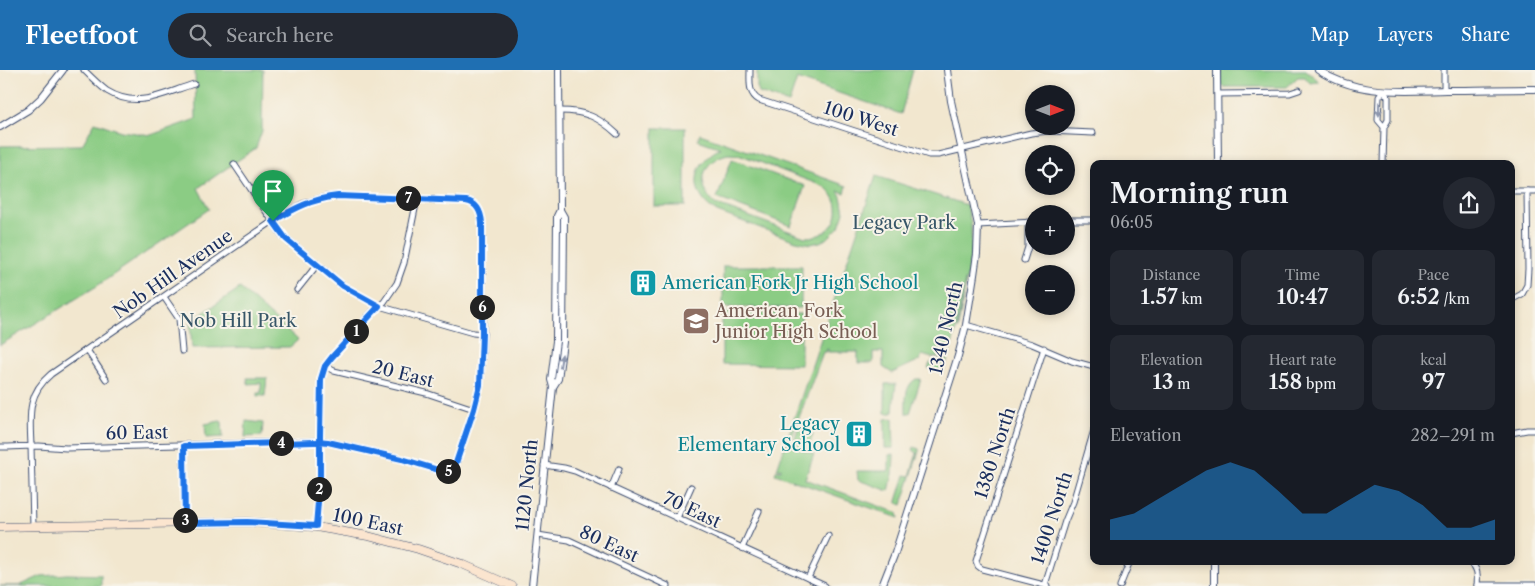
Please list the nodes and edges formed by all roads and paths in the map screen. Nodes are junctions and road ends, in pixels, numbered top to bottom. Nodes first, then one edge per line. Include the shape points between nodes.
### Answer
1 (63, 70) edge
2 (84, 70) edge
3 (559, 70) edge
4 (750, 70) edge
5 (947, 70) edge
6 (1217, 70) edge
7 (1318, 70) edge
8 (1444, 70) edge
9 (194, 84) dead end
10 (1535, 89) edge
11 (1299, 90) dead end
12 (1444, 90) junction
13 (1383, 91) junction
14 (1218, 94) junction
15 (560, 111) junction
16 (0, 127) edge
17 (1384, 127) junction
18 (1093, 133) dead end
19 (617, 134) dead end
20 (961, 149) junction
21 (1218, 160) edge
22 (1383, 160) edge
23 (234, 164) dead end
24 (1515, 191) edge
25 (1535, 191) edge
26 (1527, 192) junction
27 (416, 198) junction
28 (1075, 220) edge
29 (1090, 220) edge
30 (273, 221) junction
31 (1025, 222) edge
32 (978, 225) junction
33 (1026, 255) edge
34 (1024, 260) dead end
35 (318, 265) junction
36 (298, 290) dead end
37 (164, 297) junction
38 (1515, 298) edge
39 (379, 306) junction
40 (966, 324) junction
41 (482, 334) junction
42 (1044, 348) junction
43 (86, 350) junction
44 (182, 352) dead end
45 (325, 366) junction
46 (1090, 366) edge
47 (106, 378) dead end
48 (474, 409) junction
49 (1535, 430) edge
50 (1515, 432) edge
51 (320, 442) junction
52 (31, 446) junction
53 (184, 446) junction
54 (0, 447) edge
55 (1090, 448) edge
56 (544, 465) junction
57 (619, 470) dead end
58 (691, 487) dead end
59 (611, 488) junction
60 (759, 511) dead end
61 (677, 518) junction
62 (185, 523) junction
63 (33, 526) junction
64 (316, 526) junction
65 (0, 527) edge
66 (538, 534) junction
67 (828, 536) dead end
68 (742, 548) junction
69 (1128, 565) edge
70 (1214, 565) edge
71 (1473, 565) edge
72 (808, 578) junction
73 (1535, 585) edge
74 (512, 586) edge
75 (532, 586) edge
76 (668, 586) edge
77 (825, 586) edge
78 (882, 586) edge
79 (1047, 586) edge
80 (1120, 586) edge
81 (1214, 586) edge
82 (1477, 586) edge

1 - 16 street via 28,110
2 - 9 street via 108,91 134,100 148,99
3 - 15 street, 1120 North
4 - 20 street, 100 West via 752,93 763,101 924,154 938,155
5 - 20 street, 1340 North
6 - 14 street
7 - 13 street via 1353,86
8 - 12 street
10 - 12 street
11 - 14 street via 1290,93
12 - 13 street
13 - 17 street via 1388,97 1388,120
13 -> 17 street via 1379,97 1378,120
14 - 21 street
15 - 19 street via 590,115 606,123
15 - 56 street, 1120 North via 560,210 564,217 563,342 558,379 553,387
17 - 22 street
18 - 20 street, 100 West via 1040,132
20 - 32 street, 1340 North
23 - 30 street
24 - 26 street
25 - 26 street
26 - 38 street via 1527,284 1522,294
27 - 30 street, Nob Hill Avenue via 325,197 302,204
27 - 39 street via 400,274
27 - 41 street, Nob Hill Avenue via 466,201 473,203 482,215
28 - 29 street
30 - 35 street via 286,239
30 - 37 street, Nob Hill Avenue
31 - 32 street
32 - 40 street, 1340 North
33 - 34 street
35 - 36 street
35 - 39 street via 350,291
37 - 43 street, Nob Hill Avenue
37 - 44 street via 179,319
39 - 41 street
39 - 45 street
40 - 42 street
40 - 78 street, 1340 North via 896,553
41 - 48 street via 480,385
42 - 46 street
42 - 79 street, 1380 North via 976,561 982,569
43 - 47 street
43 - 52 street, Nob Hill Avenue via 51,374 34,394
45 - 48 street, 20 East
45 - 51 street via 321,379
48 - 51 street, 60 East via 456,463 450,471
49 - 50 street
51 - 53 street, 60 East
51 - 64 street
52 - 53 street, 60 East
52 - 54 street, 60 East
52 - 63 street
53 - 62 street
55 - 79 street, 1400 North
56 - 59 street, 70 East via 570,469
56 - 66 street, 1120 North
57 - 59 street
58 - 61 street
59 - 61 street, 70 East
60 - 68 street
61 - 68 street, 70 East
62 - 63 main road, 100 East
62 - 64 main road, 100 East
63 - 65 main road, 100 East
64 - 74 main road, 100 East via 418,548
66 - 75 street, 1120 North
66 - 76 street, 80 East via 569,540
67 - 72 street
68 - 72 street, 70 East
69 - 80 street
70 - 81 street
71 - 82 street via 1478,573
72 - 77 street, 70 East
73 - 82 street

